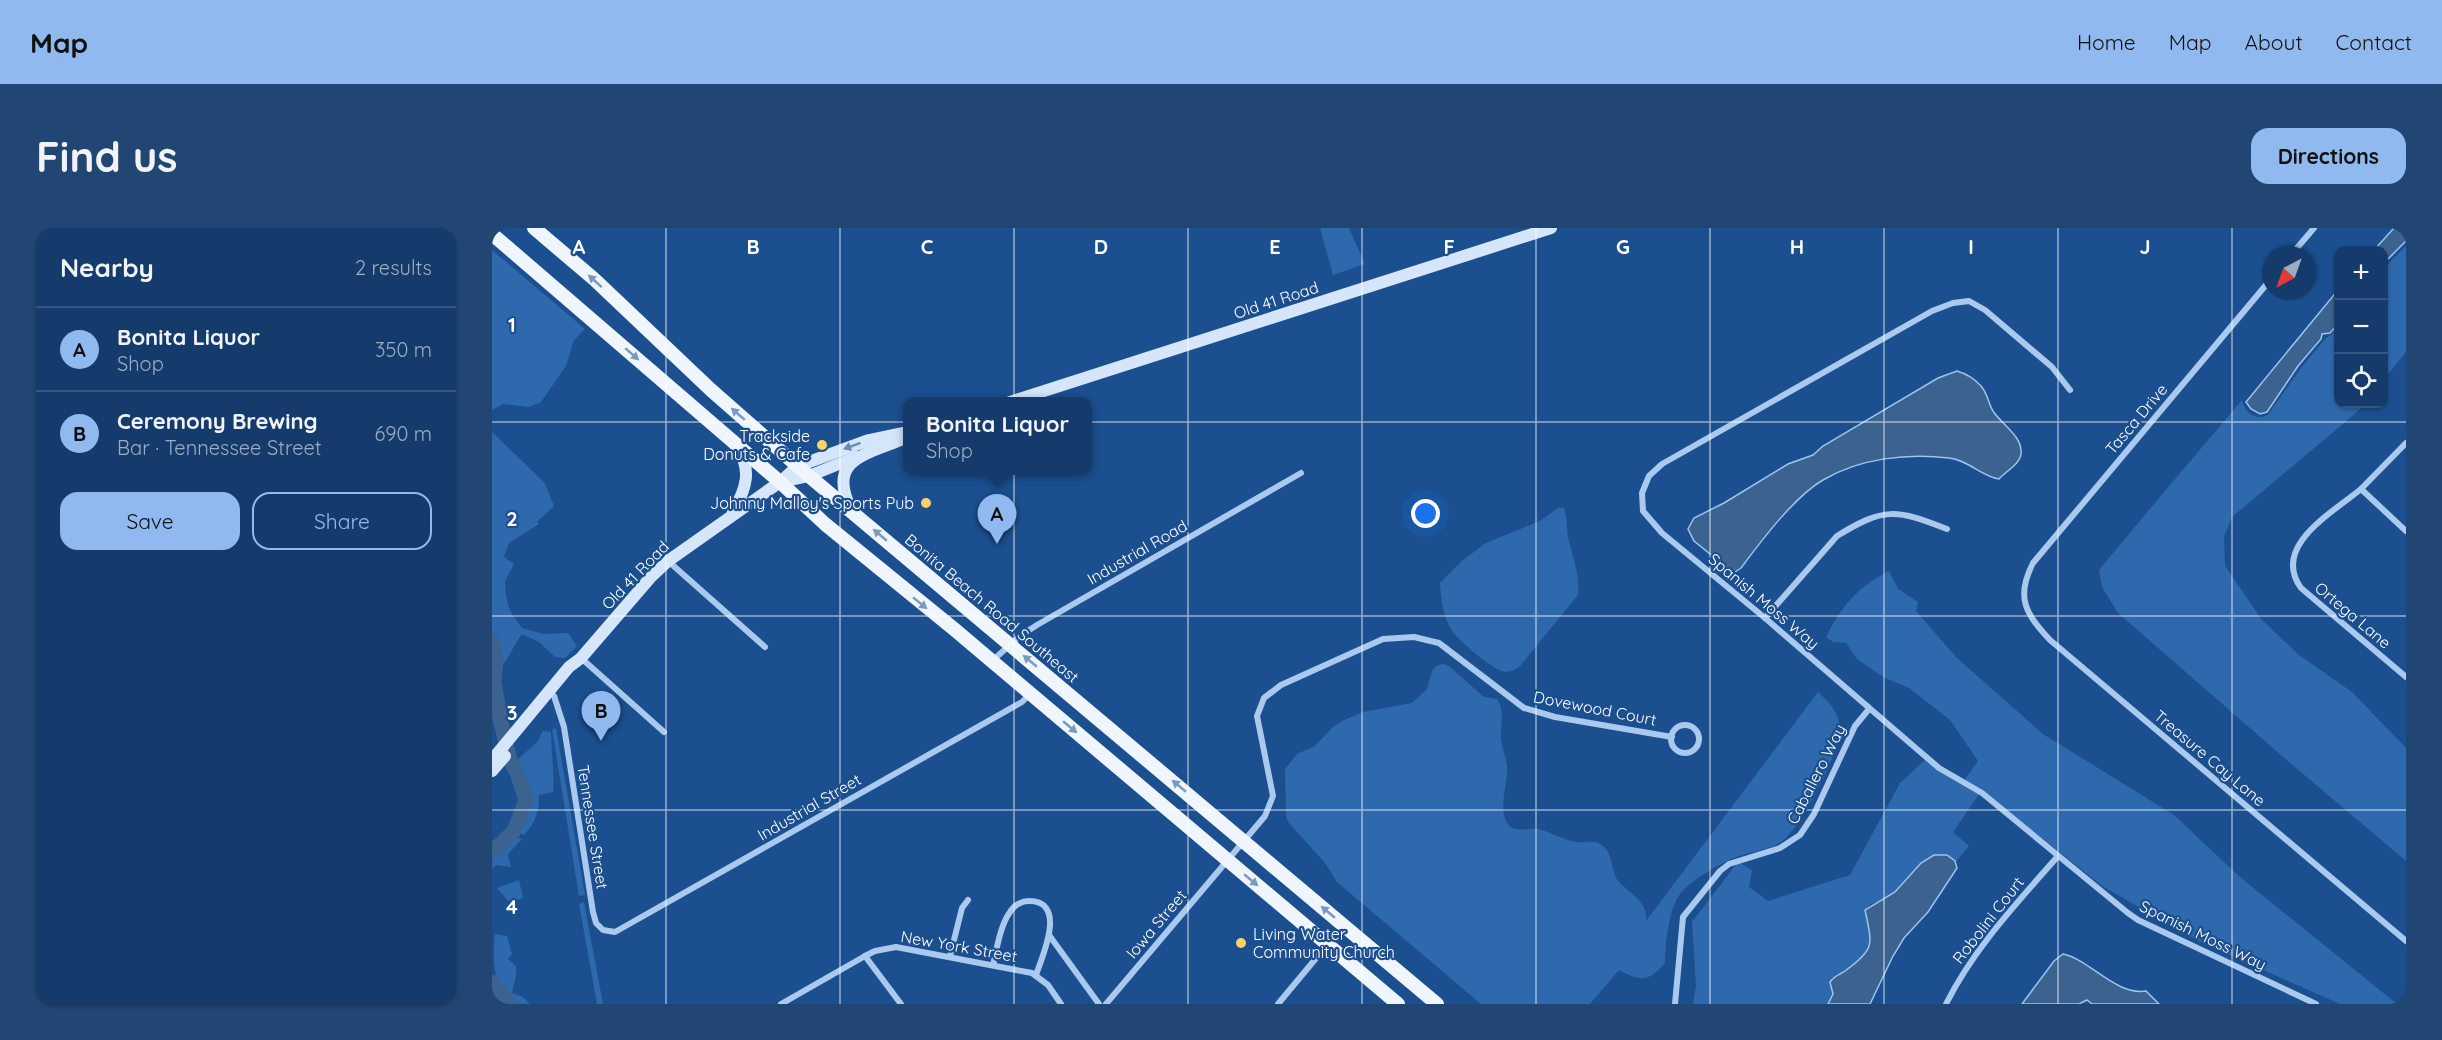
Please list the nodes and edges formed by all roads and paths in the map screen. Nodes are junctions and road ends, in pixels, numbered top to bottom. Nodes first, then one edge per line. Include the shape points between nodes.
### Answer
1 (534, 228) edge
2 (2314, 228) edge
3 (1545, 229) edge
4 (492, 234) edge
5 (2299, 246) edge
6 (2262, 290) edge
7 (2070, 390) dead end
8 (1025, 397) edge
9 (903, 433) edge
10 (726, 435) junction
11 (903, 439) edge
12 (2406, 443) edge
13 (856, 457) junction
14 (798, 466) junction
15 (1301, 472) dead end
16 (809, 476) junction
17 (780, 482) junction
18 (2361, 489) junction
19 (853, 512) junction
20 (730, 516) junction
21 (1947, 529) dead end
22 (2406, 531) edge
23 (668, 561) junction
24 (2026, 580) joint
25 (1765, 618) junction
26 (1011, 645) junction
27 (765, 647) dead end
28 (581, 658) junction
29 (992, 662) junction
30 (2406, 677) edge
31 (1030, 694) junction
32 (554, 696) junction
33 (1869, 709) junction
34 (519, 732) junction
35 (664, 732) dead end
36 (1672, 737) junction
37 (493, 766) edge
38 (1243, 841) junction
39 (2058, 856) junction
40 (1228, 861) junction
41 (968, 900) dead end
42 (600, 926) joint
43 (1049, 935) junction
44 (2406, 941) edge
45 (1328, 945) junction
46 (865, 956) junction
47 (950, 956) junction
48 (993, 965) junction
49 (1036, 975) junction
50 (781, 1004) edge
51 (901, 1004) edge
52 (1061, 1004) edge
53 (1098, 1004) edge
54 (1106, 1004) edge
55 (1278, 1004) edge
56 (1398, 1004) edge
57 (1437, 1004) edge
58 (1675, 1004) edge
59 (1946, 1004) edge
60 (2316, 1004) edge

14 -> 1 main road, Bonita Beach Road Southeast
2 - 5 street
3 - 8 street, Old 41 Road
4 -> 10 main road
6 - 24 street, Tasca Drive via 2040,554
7 - 25 street, Spanish Moss Way via 2052,368 1985,310 1969,301 1953,303 1932,311 1662,464 1649,476 1642,493 1643,511 1662,533
9 -> 14 street, Old 41 Road via 869,440
10 - 17 main road
10 - 20 street via 741,453 747,472 741,498
11 - 13 street, Old 41 Road
12 - 18 street, Ortega Lane
13 - 16 street, Old 41 Road
13 - 19 street via 842,480
14 - 16 main road, Bonita Beach Road Southeast
14 - 17 street, Old 41 Road
15 - 26 street, Industrial Road via 1058,613
16 - 17 street, Old 41 Road
16 - 19 main road, Bonita Beach Road Southeast
17 - 20 street, Old 41 Road
17 -> 29 main road via 882,573
18 - 22 street
18 - 30 street, Ortega Lane via 2300,540 2291,562 2292,572 2301,588
26 -> 19 main road, Bonita Beach Road Southeast
20 - 23 street, Old 41 Road
21 - 25 street via 1895,512 1847,528
23 - 27 street
23 - 28 street, Old 41 Road
24 - 44 street, Treasure Cay Lane via 2026,611 2050,640
25 - 33 street, Spanish Moss Way
26 - 29 street, Industrial Road
38 -> 26 main road, Bonita Beach Road Southeast
28 - 32 street, Old 41 Road
28 - 34 street, Old 41 Road
28 - 35 street
29 - 31 main road
31 -> 40 main road
31 - 42 street, Industrial Street via 647,915 615,932
32 - 34 street, Old 41 Road
32 - 42 street, Tennessee Street via 564,727 592,904
33 - 39 street, Spanish Moss Way via 1939,768 1982,793
33 - 58 street, Caballero Way via 1855,726 1814,814 1800,835 1780,848 1729,864 1719,871 1683,917
34 - 37 street, Old 41 Road
36 - 36 street via 1673,746 1680,752 1689,752 1699,743 1698,734 1688,726 1679,727
36 - 38 street, Dovewood Court via 1524,708 1439,643 1414,637 1383,639 1281,685 1264,698 1257,716 1273,796 1265,816
38 - 40 street, Dovewood Court
57 -> 38 main road, Bonita Beach Road Southeast
39 - 59 street, Robolini Court via 1988,938
39 - 60 street, Spanish Moss Way via 2138,920
40 -> 45 main road
40 - 54 street, Iowa Street
41 - 47 street via 962,908
43 - 48 street via 1051,919 1042,905 1027,901 1017,905 1008,914
43 - 49 street
43 - 53 street
45 - 55 street
45 - 56 main road
46 - 47 street, New York Street via 896,947
46 - 50 street, New York Street
46 - 51 street
47 - 48 street, New York Street
48 - 49 street, New York Street
49 - 52 street, New York Street

